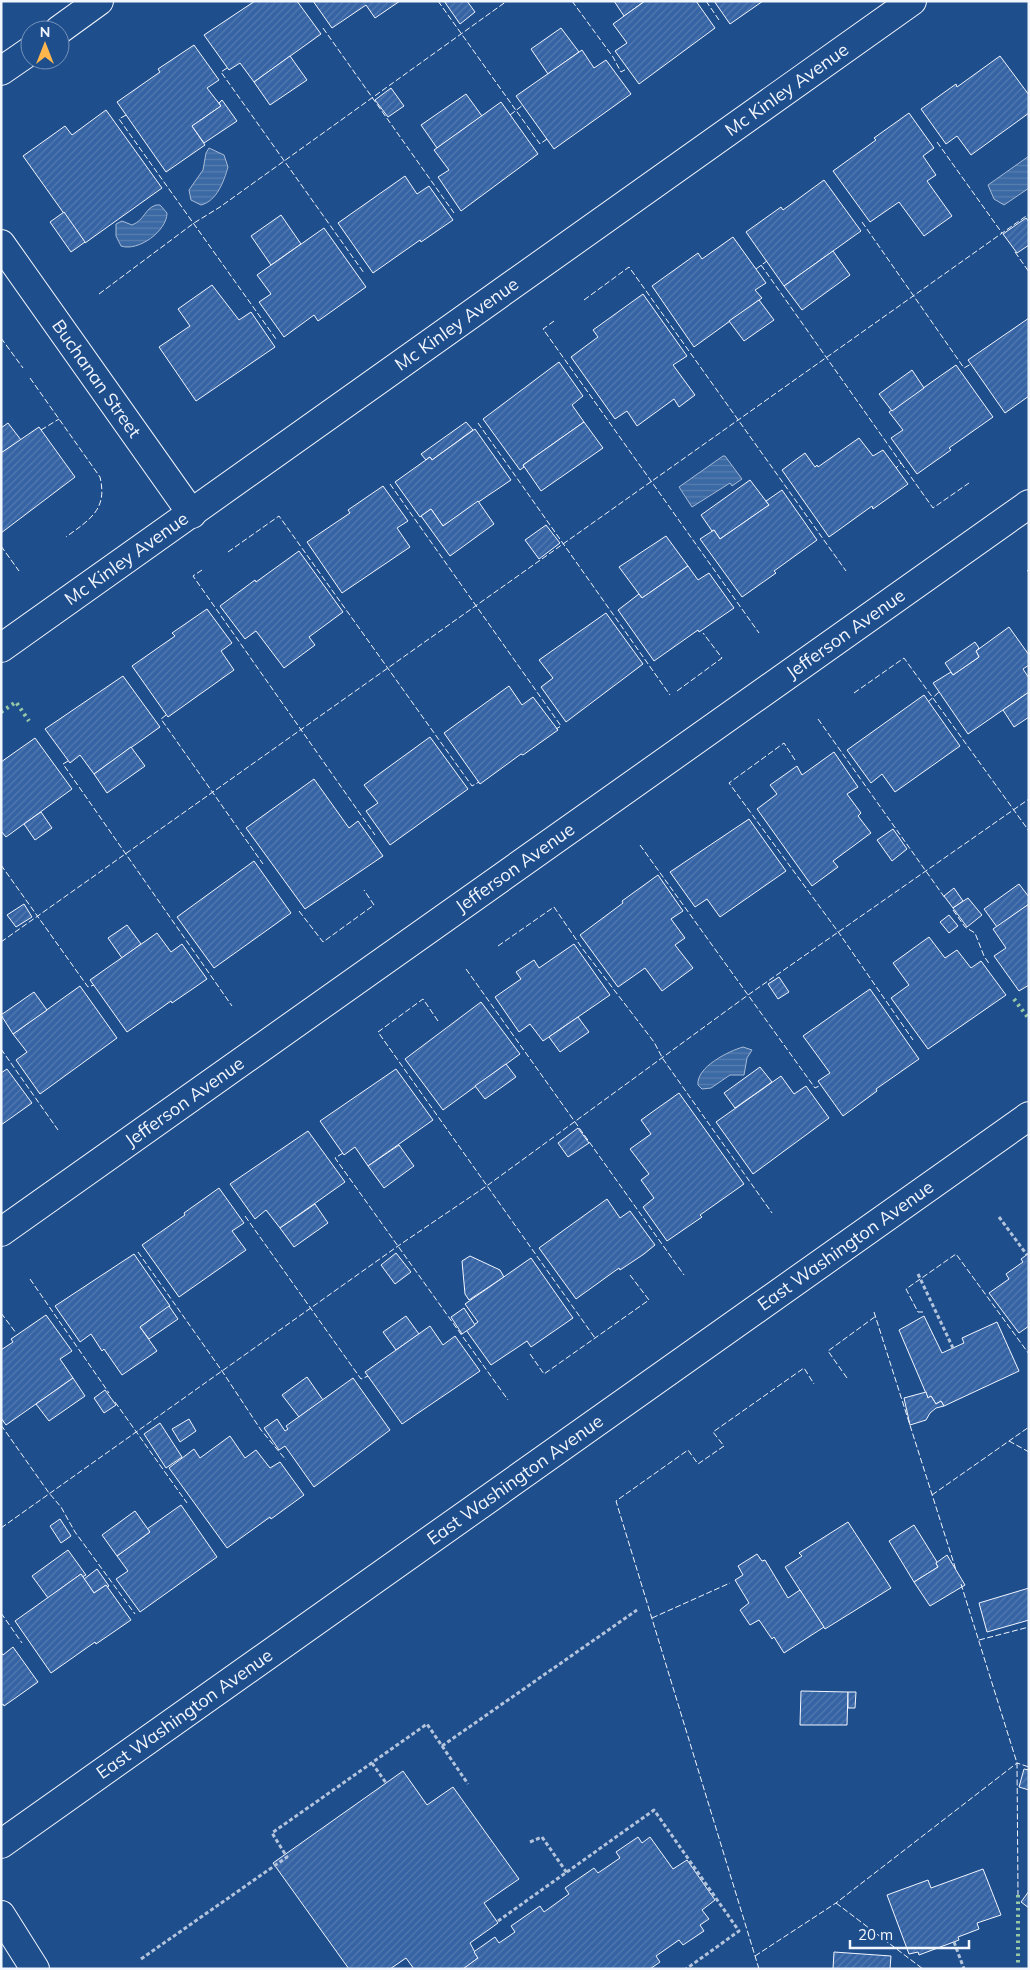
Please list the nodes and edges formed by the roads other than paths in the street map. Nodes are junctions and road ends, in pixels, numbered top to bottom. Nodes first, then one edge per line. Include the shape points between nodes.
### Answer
1 (99, 1) edge
2 (912, 1) edge
3 (70, 22) edge
4 (20, 57) edge
5 (1, 71) edge
6 (1, 244) edge
7 (1029, 504) edge
8 (192, 514) junction
9 (1, 648) edge
10 (1029, 1116) edge
11 (1, 1232) edge
12 (1, 1844) edge
13 (1, 1915) edge
14 (35, 1969) edge

1 - 3 street
2 - 8 street, Mc Kinley Avenue
4 - 5 street
6 - 8 street, Buchanan Street
7 - 11 street, Jefferson Avenue
8 - 9 street, Mc Kinley Avenue
10 - 12 street, East Washington Avenue
13 - 14 street

